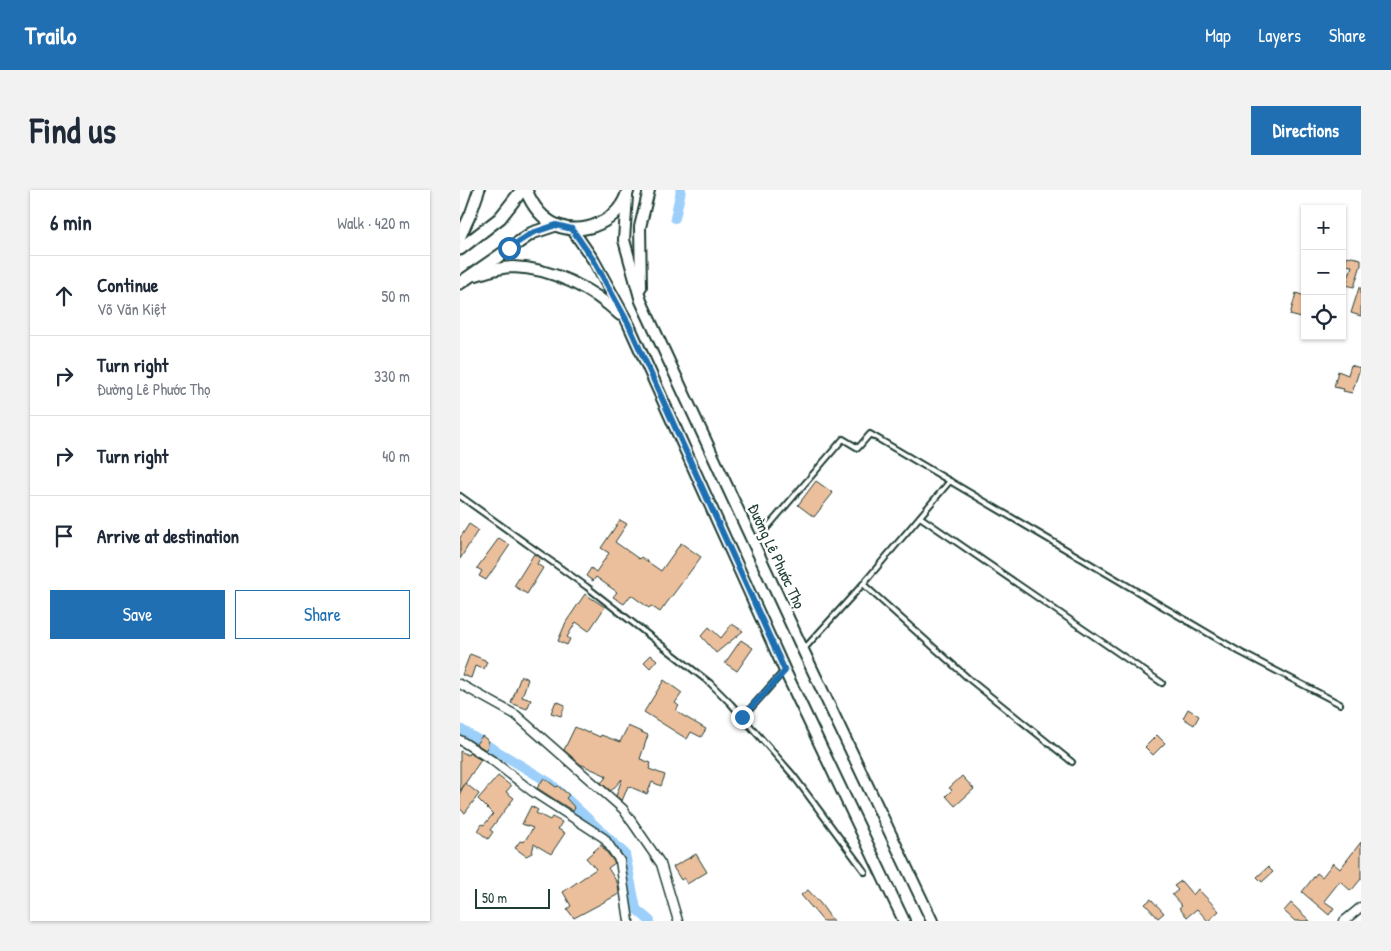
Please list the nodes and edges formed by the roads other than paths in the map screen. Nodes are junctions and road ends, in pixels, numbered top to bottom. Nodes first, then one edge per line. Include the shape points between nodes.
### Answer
1 (479, 190) edge
2 (522, 190) edge
3 (526, 190) edge
4 (648, 190) edge
5 (628, 193) edge
6 (556, 225) junction
7 (572, 229) junction
8 (460, 237) edge
9 (460, 249) edge
10 (464, 280) edge
11 (641, 301) junction
12 (628, 323) junction
13 (950, 481) junction
14 (460, 496) edge
15 (920, 517) junction
16 (754, 543) junction
17 (862, 584) junction
18 (803, 650) junction
19 (785, 671) junction
20 (1162, 683) dead end
21 (460, 684) edge
22 (1340, 704) dead end
23 (742, 717) junction
24 (460, 740) edge
25 (1072, 762) dead end
26 (865, 872) dead end
27 (1361, 907) edge
28 (628, 921) edge
29 (678, 921) edge
30 (904, 921) edge
31 (932, 921) edge
32 (1344, 921) edge

1 - 8 street
2 - 9 main road via 500,218
3 - 6 main road via 530,202 541,216
4 - 11 street via 640,227
5 - 7 main road via 618,210 605,221 589,228
5 - 11 street, Đường Lê Phước Thọ via 624,240
6 - 7 main road
6 - 10 main road via 532,233
7 - 12 street via 594,261
10 - 12 street via 493,269 513,267 548,273 609,305
11 - 16 street, Đường Lê Phước Thọ
12 - 19 street
13 - 15 lane
13 - 16 lane via 870,434 858,448 844,439
13 - 22 lane via 1240,652
14 - 23 lane via 587,587 710,683
15 - 17 lane
15 - 20 lane
16 - 18 street, Đường Lê Phước Thọ
17 - 18 lane
17 - 25 lane via 970,679
18 - 31 street, Đường Lê Phước Thọ
19 - 23 lane
19 - 30 street
21 - 29 street via 516,715 623,809 661,864
23 - 26 lane via 793,774
24 - 28 street via 604,838 620,861
27 - 32 street

